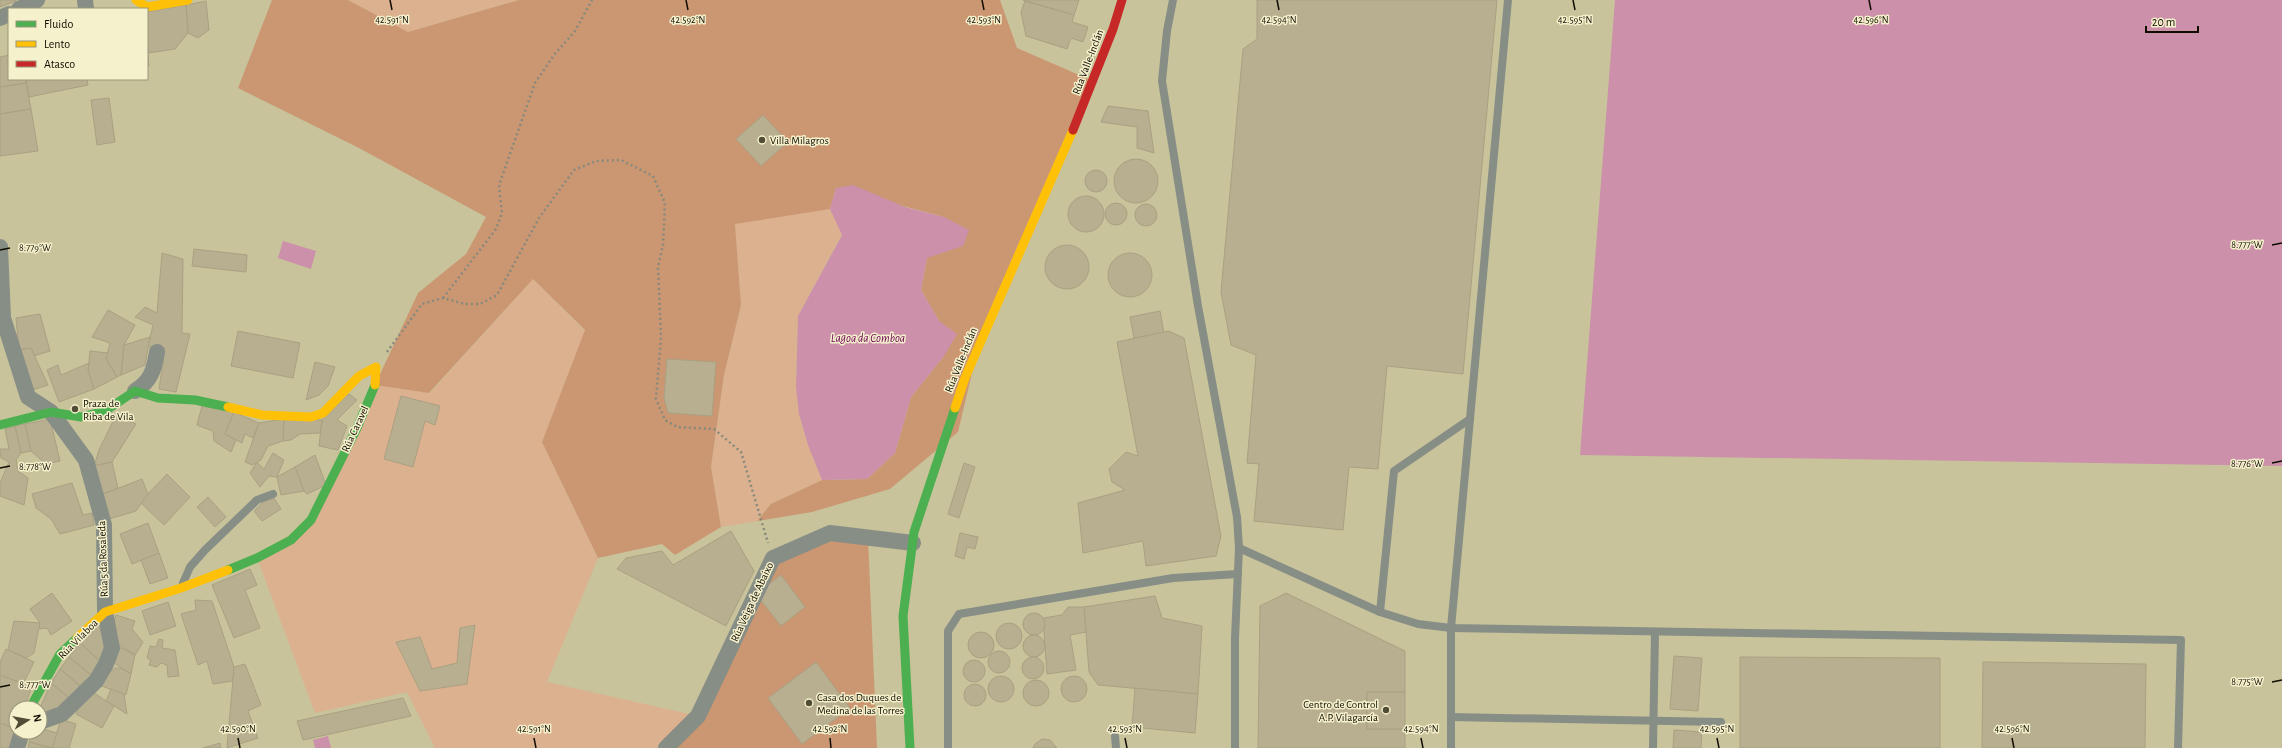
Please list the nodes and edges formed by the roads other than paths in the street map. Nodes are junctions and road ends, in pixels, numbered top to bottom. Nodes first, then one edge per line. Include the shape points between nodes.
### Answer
1 (37, 0) edge
2 (136, 0) edge
3 (188, 0) edge
4 (1122, 0) edge
5 (1172, 0) edge
6 (1508, 0) edge
7 (21, 8) edge
8 (0, 247) edge
9 (157, 352) dead end
10 (135, 391) junction
11 (51, 412) junction
12 (1470, 419) junction
13 (0, 425) edge
14 (273, 494) dead end
15 (913, 543) junction
16 (1239, 548) junction
17 (1238, 574) junction
18 (181, 588) junction
19 (105, 612) junction
20 (1380, 612) junction
21 (1451, 628) junction
22 (1655, 632) junction
23 (34, 700) edge
24 (1451, 717) junction
25 (48, 719) edge
26 (1653, 721) junction
27 (1721, 722) dead end
28 (1115, 736) dead end
29 (666, 748) edge
30 (910, 748) edge
31 (948, 748) edge
32 (1116, 748) edge
33 (1235, 748) edge
34 (1451, 748) edge
35 (1653, 748) edge
36 (2178, 748) edge

1 - 7 street
2 - 3 street via 147,7
4 - 15 street, Rúa Valle-Inclán via 1072,134 965,378 914,532
5 - 16 lane via 1162,81 1198,306 1237,518
6 - 12 lane
8 - 11 street, Rúa 5 da Rosaleda via 3,318 28,397
9 - 10 street via 154,372 145,384
10 - 11 street via 105,411 81,417
10 - 18 street, Rúa Caravel via 158,398 194,400 262,415 311,417 324,414 359,376 376,367 375,385 357,428 311,520 292,540 257,558
11 - 13 street
11 - 19 street, Rúa 5 da Rosaleda via 86,460 104,525
12 - 20 lane via 1394,471
12 - 21 lane
14 - 18 lane via 257,500 205,550 190,567
15 - 29 street, Rúa Veiga de Abaixo via 830,533 773,558 698,716
15 - 30 street, Rúa Valle-Inclán via 903,616
16 - 17 lane
16 - 20 lane
17 - 31 lane via 1173,578 959,614 948,631
17 - 33 lane
18 - 19 street, Rúa Caravel
19 - 23 street, Rúa Vilaboa via 60,654
19 - 25 street, Rúa Vilaboa via 112,648 103,670 96,682 62,714
20 - 21 lane via 1418,624
21 - 22 lane
21 - 24 lane
22 - 26 lane
22 - 36 lane via 2181,640
24 - 26 lane
24 - 34 lane
26 - 27 lane
26 - 35 lane
28 - 32 lane

